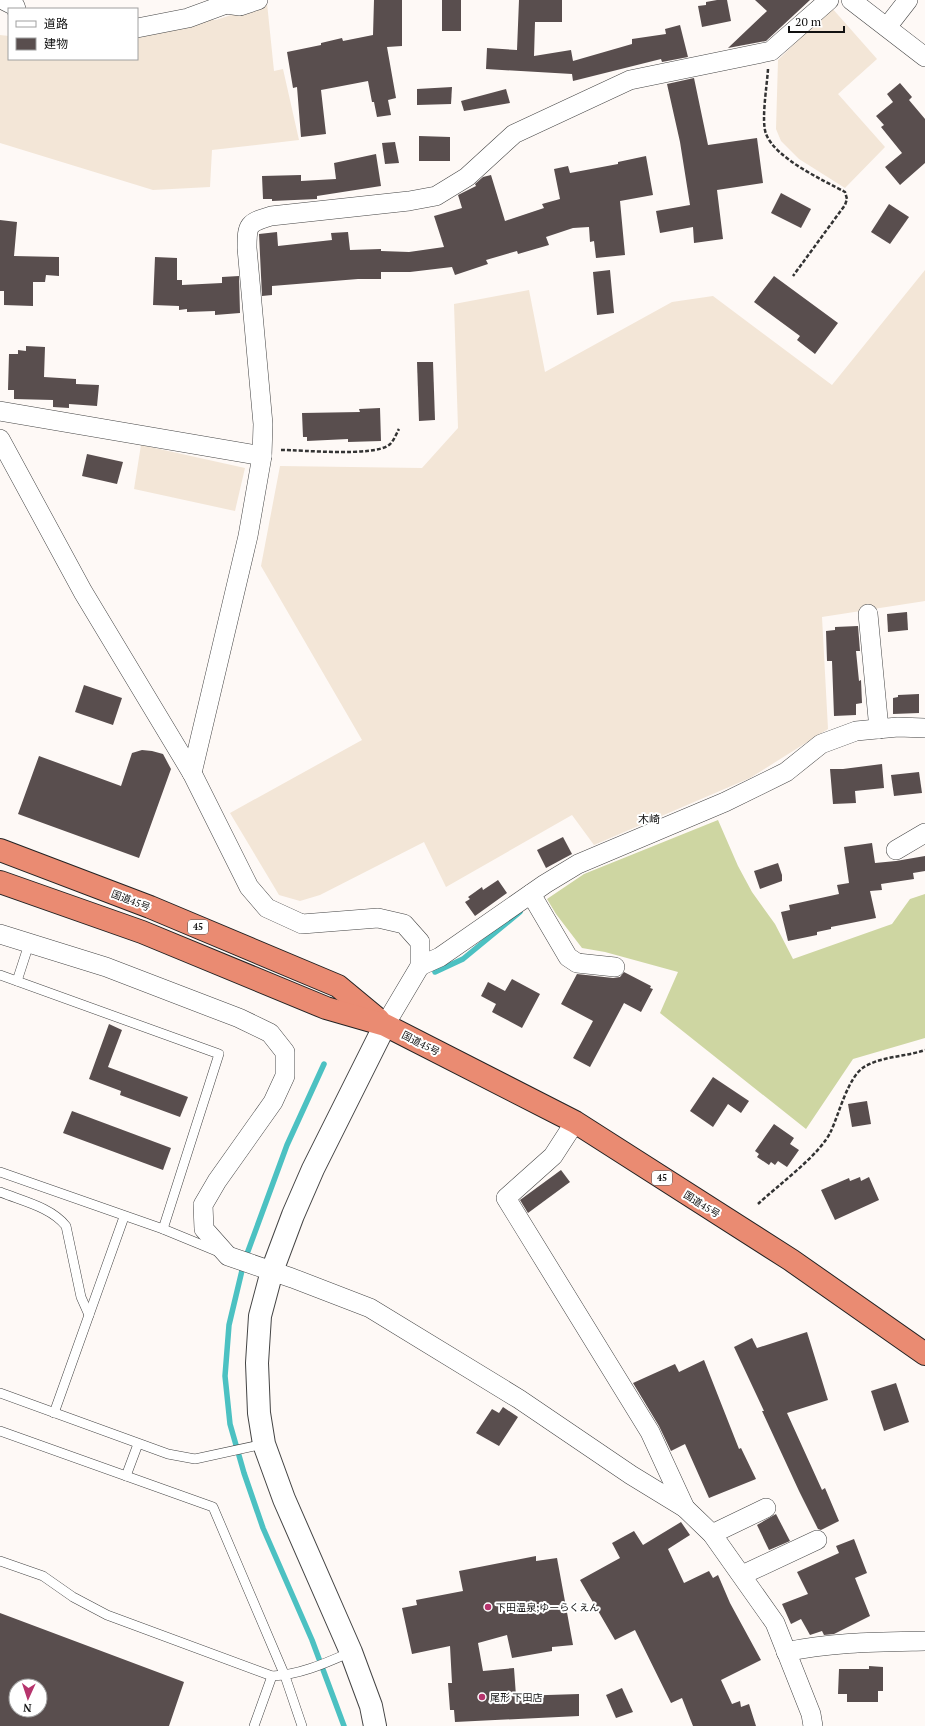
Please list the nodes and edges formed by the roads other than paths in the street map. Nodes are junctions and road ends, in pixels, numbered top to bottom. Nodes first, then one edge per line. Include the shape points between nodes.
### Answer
1 (3, 0) edge
2 (258, 0) edge
3 (829, 0) edge
4 (851, 0) edge
5 (908, 0) edge
6 (225, 2) edge
7 (16, 8) edge
8 (887, 27) junction
9 (138, 28) edge
10 (925, 57) edge
11 (0, 411) edge
12 (0, 439) edge
13 (262, 453) junction
14 (868, 614) dead end
15 (925, 728) edge
16 (879, 729) junction
17 (192, 773) junction
18 (925, 833) edge
19 (0, 850) edge
20 (896, 850) dead end
21 (0, 882) edge
22 (531, 894) junction
23 (0, 934) edge
24 (29, 944) junction
25 (420, 966) junction
26 (615, 967) dead end
27 (0, 975) edge
28 (17, 981) junction
29 (384, 1025) junction
30 (575, 1122) junction
31 (0, 1172) edge
32 (0, 1192) edge
33 (124, 1217) junction
34 (163, 1229) junction
35 (228, 1256) junction
36 (272, 1271) junction
37 (88, 1315) junction
38 (925, 1354) edge
39 (0, 1393) edge
40 (54, 1413) junction
41 (0, 1431) edge
42 (138, 1444) junction
43 (264, 1444) junction
44 (126, 1476) junction
45 (686, 1508) junction
46 (766, 1508) dead end
47 (712, 1534) junction
48 (817, 1540) dead end
49 (0, 1561) edge
50 (742, 1575) junction
51 (925, 1642) edge
52 (351, 1652) junction
53 (786, 1652) junction
54 (272, 1676) junction
55 (285, 1676) junction
56 (254, 1726) edge
57 (302, 1726) edge
58 (376, 1726) edge
59 (813, 1726) edge

1 - 7 street
2 - 6 street via 240,6
3 - 13 street via 771,51 630,80 514,134 467,177 436,196 271,216 254,221 247,230 247,248 264,424
4 - 8 street
5 - 8 street
6 - 9 street via 188,18
8 - 10 street
11 - 13 street
12 - 17 street via 83,592
13 - 17 street via 248,536
14 - 16 street
15 - 16 street
16 - 22 street via 856,731 821,744 786,772 725,802 578,864
17 - 25 street via 249,887 267,908 302,924 378,918 404,924 420,942
18 - 20 street
19 - 29 highway, 国道45号 / 45 via 150,907 338,986
21 - 29 highway, 国道45号 / 45 via 142,932 326,1008
22 - 25 street via 440,957
22 - 26 street via 568,957 577,963
23 - 24 street
24 - 28 lane
24 - 35 street via 106,966 240,1018 270,1033 285,1052 286,1076 273,1102 203,1205 204,1229
25 - 29 street
27 - 28 lane
28 - 34 lane via 219,1054
29 - 30 highway, 国道45号 / 45
29 - 36 street via 313,1169
30 - 38 highway, 国道45号 / 45 via 791,1260
30 - 45 street via 553,1156 506,1198 650,1432
31 - 33 lane
32 - 37 lane via 48,1211 66,1226 81,1297
33 - 34 lane
33 - 37 lane
34 - 35 lane
35 - 36 street
36 - 43 street via 260,1316 257,1363 258,1413
36 - 45 street via 370,1308 519,1399
37 - 40 lane
39 - 40 lane
40 - 42 lane
41 - 44 lane
42 - 43 lane via 168,1454 196,1459
42 - 44 lane
43 - 52 street via 284,1499
44 - 55 lane via 213,1508
45 - 47 street
46 - 47 street
47 - 50 street
48 - 50 street
49 - 54 lane via 43,1576 73,1597 107,1615
50 - 53 street via 775,1624
51 - 53 street via 887,1642 806,1648
52 - 55 lane
52 - 58 street
53 - 59 street via 811,1714
54 - 55 lane
54 - 56 lane
55 - 57 lane

